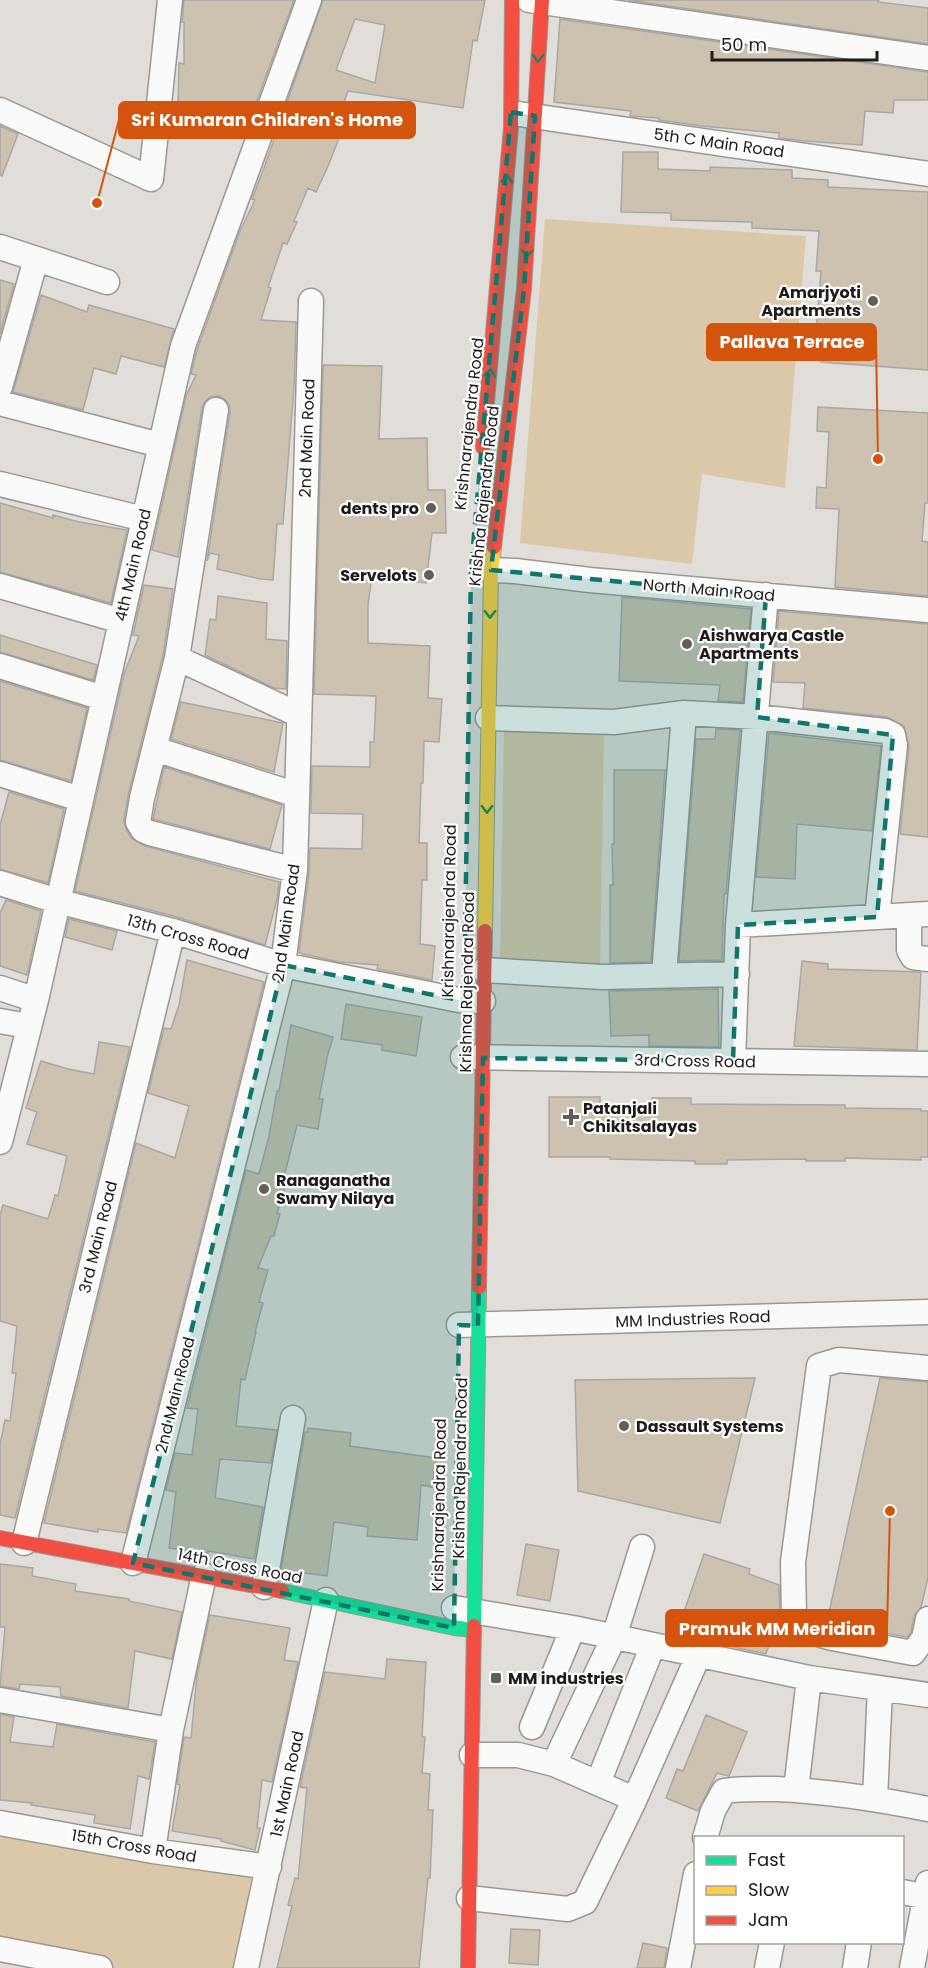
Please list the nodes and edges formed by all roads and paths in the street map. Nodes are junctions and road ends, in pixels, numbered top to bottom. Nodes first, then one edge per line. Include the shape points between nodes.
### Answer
1 (170, 0) edge
2 (309, 0) edge
3 (512, 0) edge
4 (538, 0) edge
5 (928, 58) edge
6 (0, 110) edge
7 (511, 112) junction
8 (535, 116) junction
9 (928, 174) edge
10 (0, 247) edge
11 (36, 259) junction
12 (107, 282) dead end
13 (311, 301) dead end
14 (0, 387) edge
15 (0, 403) edge
16 (216, 410) dead end
17 (160, 446) junction
18 (481, 465) dead end
19 (0, 484) edge
20 (144, 519) junction
21 (491, 570) junction
22 (0, 586) edge
23 (766, 595) junction
24 (928, 610) edge
25 (121, 621) junction
26 (177, 658) junction
27 (0, 666) edge
28 (103, 698) junction
29 (684, 713) junction
30 (300, 715) junction
31 (757, 717) junction
32 (488, 718) junction
33 (155, 748) junction
34 (0, 774) edge
35 (297, 795) junction
36 (80, 799) junction
37 (295, 870) junction
38 (0, 883) edge
39 (57, 901) junction
40 (919, 915) edge
41 (877, 917) junction
42 (738, 925) junction
43 (173, 931) junction
44 (928, 959) edge
45 (283, 965) junction
46 (484, 970) junction
47 (737, 974) junction
48 (664, 975) junction
49 (0, 988) edge
50 (36, 1000) junction
51 (469, 1001) junction
52 (0, 1021) edge
53 (28, 1026) junction
54 (468, 1058) junction
55 (733, 1061) junction
56 (928, 1064) edge
57 (6, 1089) edge
58 (0, 1142) edge
59 (928, 1312) edge
60 (464, 1326) junction
61 (928, 1368) edge
62 (293, 1418) dead end
63 (0, 1539) edge
64 (24, 1543) junction
65 (642, 1547) dead end
66 (133, 1563) junction
67 (204, 1575) junction
68 (264, 1587) junction
69 (326, 1600) junction
70 (461, 1619) junction
71 (928, 1619) edge
72 (573, 1628) junction
73 (614, 1636) junction
74 (653, 1645) junction
75 (699, 1654) junction
76 (809, 1678) junction
77 (880, 1689) junction
78 (928, 1695) edge
79 (0, 1700) edge
80 (532, 1727) dead end
81 (171, 1730) junction
82 (472, 1755) junction
83 (554, 1764) junction
84 (598, 1783) junction
85 (796, 1790) junction
86 (634, 1799) junction
87 (875, 1799) junction
88 (928, 1809) edge
89 (0, 1822) edge
90 (706, 1836) edge
91 (153, 1851) junction
92 (269, 1867) junction
93 (694, 1884) edge
94 (921, 1892) edge
95 (470, 1898) junction
96 (772, 1944) edge
97 (859, 1944) edge
98 (0, 1949) edge
99 (100, 1968) edge
100 (246, 1968) edge
101 (468, 1968) edge
102 (678, 1968) edge
103 (767, 1968) edge
104 (855, 1968) edge
105 (912, 1968) edge

1 - 6 street via 151,179
2 - 17 street, 4th Main Road via 183,346
3 - 7 main road, Krishnarajendra Road
4 - 5 street
4 -> 8 main road, Krishna Rajendra Road
7 - 8 street, 5th C Main Road
18 -> 7 main road, Krishnarajendra Road
8 - 9 street, 5th C Main Road
8 -> 21 main road, Krishna Rajendra Road via 524,289
10 - 11 street
11 - 12 street
11 - 14 street
13 - 30 street, 2nd Main Road
15 - 17 street
16 - 26 street
17 - 20 street, 4th Main Road
19 - 20 street
20 - 25 street, 4th Main Road
21 - 23 street, North Main Road
21 -> 32 main road, Krishna Rajendra Road
22 - 25 street
23 - 24 street, North Main Road
23 - 31 street
25 - 28 street, 4th Main Road
26 - 30 street
26 - 33 street
27 - 28 street
28 - 36 street, 4th Main Road
29 - 31 street
29 - 32 street via 614,722
29 - 48 street
30 - 35 street, 2nd Main Road
31 - 41 street via 893,735
31 - 42 street
32 -> 46 main road, Krishna Rajendra Road
33 - 35 street
33 - 37 street via 139,811 138,822 143,830
34 - 36 street
35 - 37 street, 2nd Main Road
36 - 39 street, 4th Main Road
37 - 45 street, 2nd Main Road
38 - 39 street, 13th Cross Road
39 - 43 street, 13th Cross Road
39 - 50 street, 4th Main Road
40 - 41 street
40 - 44 street via 909,950 913,957
41 - 42 street
42 - 47 street
43 - 45 street, 13th Cross Road
43 - 64 street, 3rd Main Road
45 - 51 street, 13th Cross Road
45 - 66 street, 2nd Main Road
46 - 48 street via 602,977
46 - 51 main road, Krishna Rajendra Road
47 - 48 street
47 - 55 street
49 - 50 street
50 - 53 street, 4th Main Road
51 - 54 main road, Krishna Rajendra Road
52 - 53 street
53 - 57 street, 4th Main Road
54 - 55 street, 3rd Cross Road
54 - 60 main road, Krishna Rajendra Road
55 - 56 street, 3rd Cross Road
57 - 58 street, 4th Main Road
59 - 60 street, MM Industries Road
60 - 70 main road, Krishna Rajendra Road
61 - 71 street via 839,1360 819,1366 793,1562 794,1617 811,1632 913,1653 924,1638
62 - 68 street
63 - 64 main road, 14th Cross Road
64 - 66 main road, 14th Cross Road
65 - 73 street
66 - 67 main road, 14th Cross Road
67 - 68 main road, 14th Cross Road
67 - 81 street
68 - 69 main road, 14th Cross Road
69 - 70 main road, 14th Cross Road
69 - 92 street, 1st Main Road
70 - 72 street
70 - 82 main road, Krishna Rajendra Road
72 - 73 street
72 - 80 street
73 - 74 street
73 - 83 street
74 - 75 street
74 - 84 street
75 - 76 street
75 - 86 street
76 - 77 street
76 - 85 street
77 - 78 street
77 - 87 street
79 - 81 street
81 - 91 street
82 - 83 street via 518,1755
82 - 95 main road, Krishna Rajendra Road
83 - 84 street
84 - 86 street
85 - 87 street
85 - 90 street via 724,1791
86 - 95 street via 585,1902 568,1909
87 - 88 street
89 - 91 street, 15th Cross Road
91 - 92 street, 15th Cross Road
92 - 100 street, 1st Main Road
93 - 102 street
94 - 105 street
95 - 101 main road, Krishna Rajendra Road
96 - 103 street
97 - 104 street
98 - 99 street

